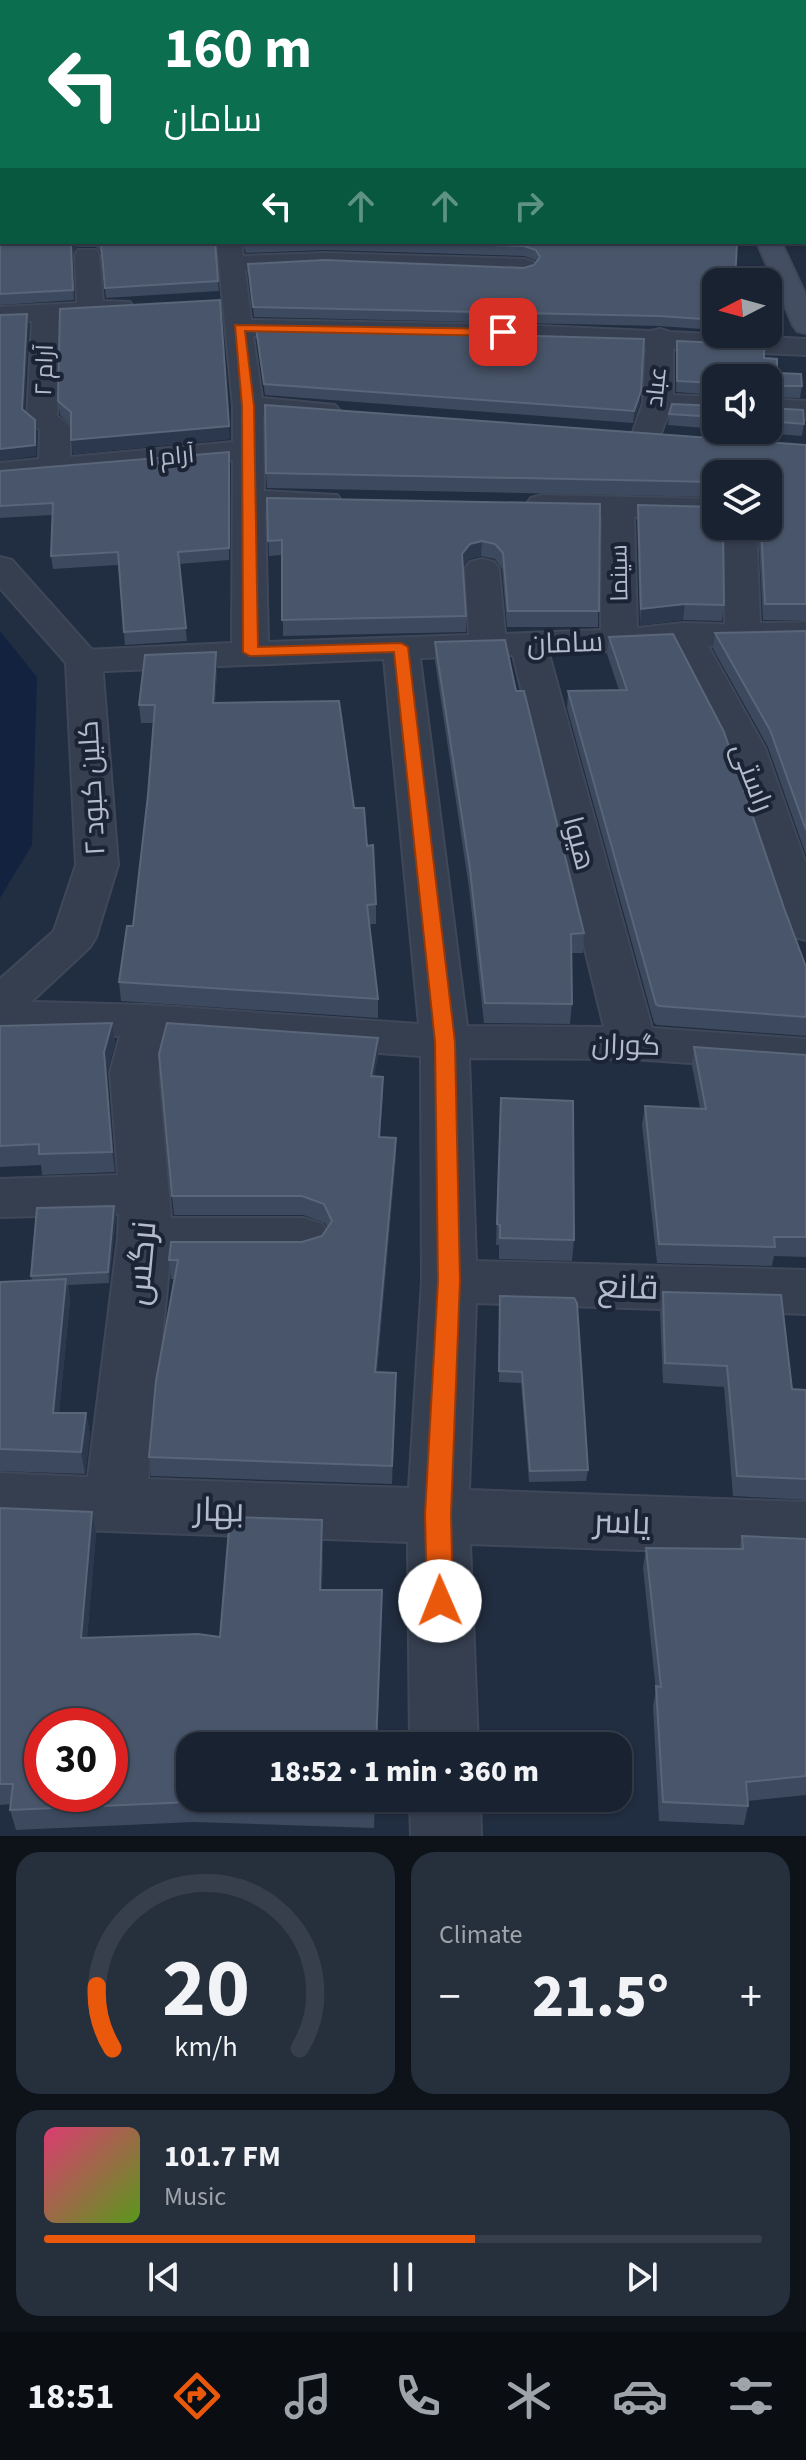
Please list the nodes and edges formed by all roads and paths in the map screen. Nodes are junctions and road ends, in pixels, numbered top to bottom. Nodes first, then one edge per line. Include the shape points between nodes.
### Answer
1 (770, 244) edge
2 (231, 253) edge
3 (87, 255) dead end
4 (526, 255) edge
5 (148, 306) edge
6 (90, 309) junction
7 (227, 311) junction
8 (520, 311) junction
9 (46, 312) junction
10 (0, 315) edge
11 (806, 325) edge
12 (487, 332) junction
13 (660, 337) junction
14 (806, 347) edge
15 (483, 360) edge
16 (658, 403) junction
17 (702, 405) edge
18 (248, 406) junction
19 (782, 409) edge
20 (806, 410) edge
21 (359, 414) edge
22 (615, 433) edge
23 (647, 435) junction
24 (677, 438) edge
25 (246, 450) junction
26 (54, 467) junction
27 (0, 472) edge
28 (247, 500) junction
29 (355, 502) edge
30 (510, 504) edge
31 (618, 506) junction
32 (702, 509) edge
33 (740, 540) edge
34 (0, 567) edge
35 (482, 569) dead end
36 (743, 632) junction
37 (806, 633) edge
38 (683, 634) junction
39 (619, 640) junction
40 (508, 644) junction
41 (401, 647) junction
42 (250, 652) junction
43 (84, 661) junction
44 (806, 926) edge
45 (0, 1005) edge
46 (0, 1017) edge
47 (148, 1021) junction
48 (445, 1042) junction
49 (632, 1043) junction
50 (806, 1055) edge
51 (0, 1198) edge
52 (145, 1216) junction
53 (303, 1238) edge
54 (449, 1281) junction
55 (806, 1292) edge
56 (0, 1500) edge
57 (115, 1506) junction
58 (438, 1514) junction
59 (806, 1529) edge
60 (444, 1732) edge
61 (445, 1812) edge
62 (446, 1836) edge

1 - 11 main road
2 - 4 street via 325,260
2 - 7 street
3 - 6 street
4 - 8 street
5 - 6 street
6 - 9 street
7 - 12 street
7 - 18 street
8 - 12 street
8 - 13 street
9 - 10 street
9 - 26 street, آرام ۲ via 42,420 55,426
12 - 15 street
13 - 14 street
13 - 16 street, عباد
16 - 17 street
16 - 23 street, عباد
18 - 21 street
18 - 25 street
19 - 20 street
22 - 23 street
23 - 24 street
25 - 26 street, آرام ۱
25 - 28 street
26 - 27 street, آرام ۱
28 - 29 street
28 - 42 street
30 - 31 street
31 - 32 street
31 - 39 street, سینما
33 - 36 street
34 - 43 street
35 - 40 street, هیوا
36 - 37 street, سامان
36 - 38 street, سامان
38 - 39 street, سامان
38 - 44 street, راستی via 745,748
39 - 40 street, سامان
40 - 41 street, سامان
40 - 49 street, هیوا
41 - 42 street, سامان
41 - 48 street
42 - 43 street, سامان
43 - 45 street, کلین کبود ۲ via 97,865 74,937
46 - 47 street, گوران
47 - 48 street, گوران
47 - 52 street, نرگس via 134,1072
48 - 49 street, گوران
48 - 54 street
49 - 50 street, گوران
51 - 52 street
52 - 53 street
52 - 57 street, نرگس
54 - 55 street, قانع
54 - 58 street
56 - 57 street, بهار
57 - 58 street, بهار
58 - 59 street, یاسر
58 - 60 street
61 - 62 street

